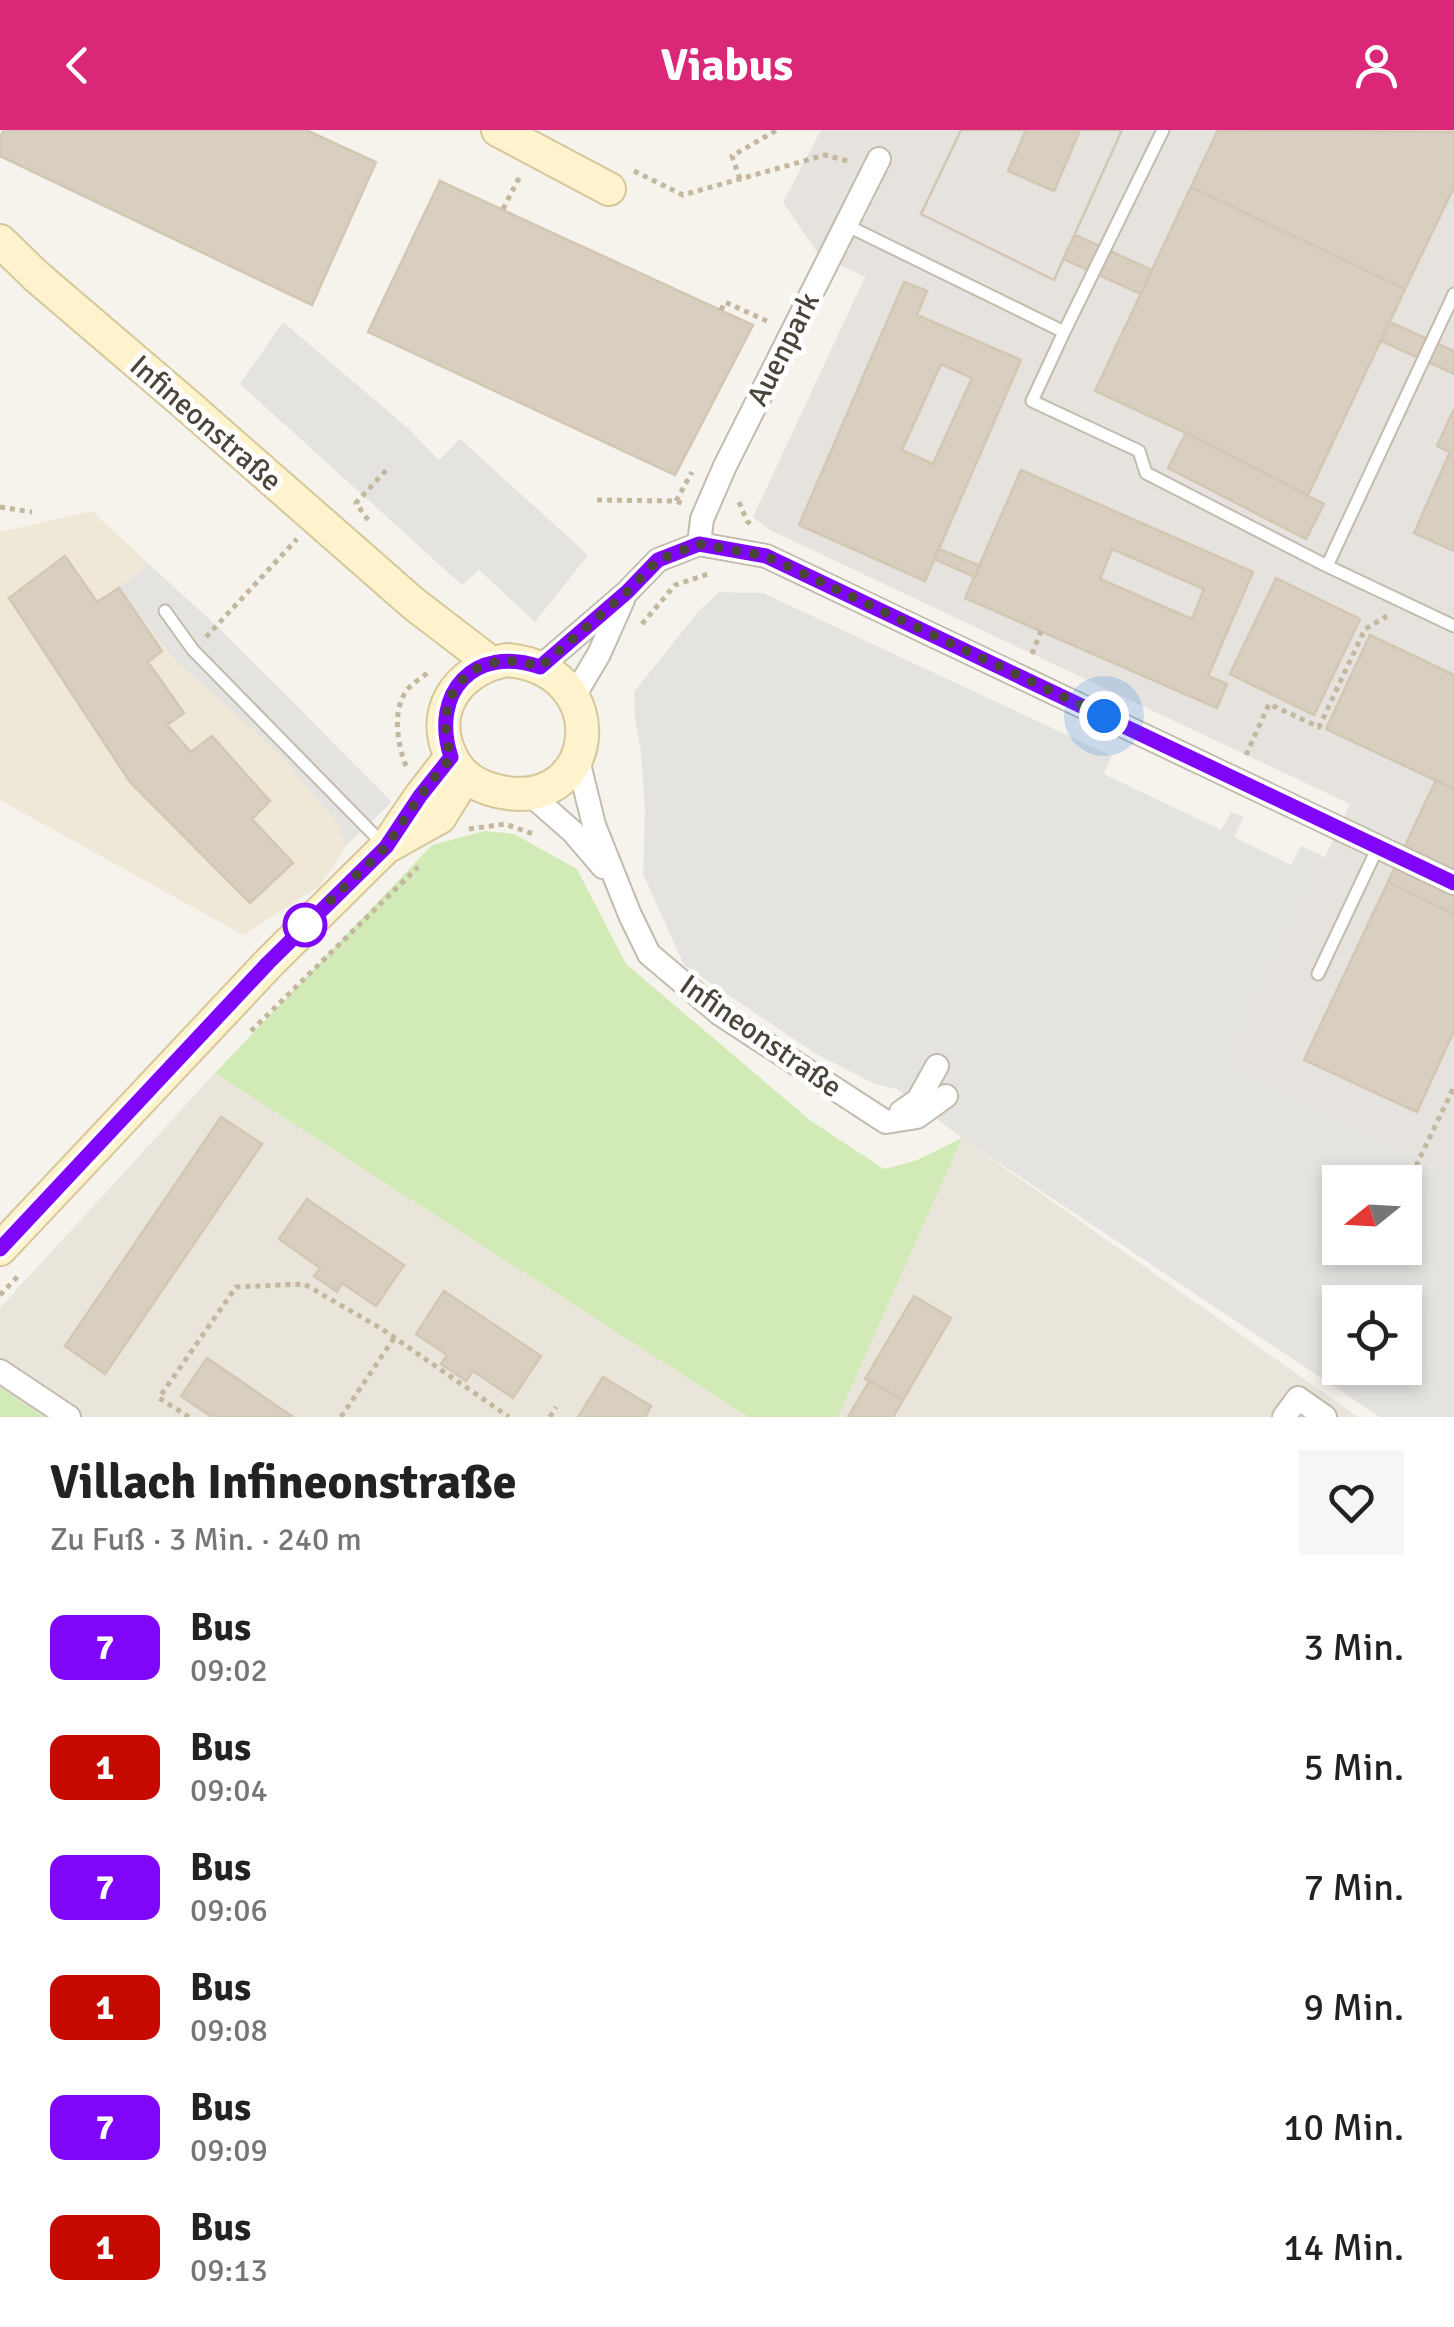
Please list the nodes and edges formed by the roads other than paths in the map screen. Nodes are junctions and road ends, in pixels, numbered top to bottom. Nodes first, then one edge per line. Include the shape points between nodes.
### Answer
1 (498, 130) edge
2 (1163, 130) edge
3 (876, 164) road end
4 (609, 189) dead end
5 (846, 225) junction
6 (0, 241) edge
7 (1454, 294) edge
8 (1064, 332) junction
9 (699, 544) junction
10 (1327, 566) junction
11 (627, 592) junction
12 (165, 611) dead end
13 (1454, 626) edge
14 (540, 667) junction
15 (464, 669) junction
16 (574, 696) junction
17 (578, 760) junction
18 (458, 766) junction
19 (532, 796) junction
20 (386, 847) junction
21 (1378, 847) junction
22 (1454, 883) edge
23 (620, 888) junction
24 (1318, 974) dead end
25 (937, 1066) dead end
26 (946, 1096) dead end
27 (886, 1122) junction
28 (13, 1258) edge
29 (0, 1371) edge
30 (1291, 1408) edge
31 (69, 1417) edge
32 (1325, 1417) edge

1 - 4 street
2 - 8 lane
3 - 5 street, Auenpark
5 - 8 lane
5 - 9 street, Auenpark via 725,466 702,519
6 - 15 street, Infineonstraße via 414,604
7 - 10 lane
8 - 10 lane via 1032,401 1139,450 1146,473
9 - 11 street via 658,560
9 - 21 street via 766,556
10 - 13 lane
11 - 14 street
11 - 16 street
12 - 20 lane via 193,650
14 - 15 street via 507,660
14 - 16 street
15 - 18 street via 445,715 444,737
16 - 17 street via 583,742
17 - 19 street
17 - 23 street, Infineonstraße via 594,825
18 - 19 street via 484,788
18 - 20 street via 440,818
19 - 23 street, Infineonstraße
20 - 28 street via 268,963
21 - 22 street
21 - 24 lane
23 - 27 street, Infineonstraße via 649,954 720,1014
25 - 27 street via 918,1100
26 - 27 street via 918,1116
29 - 31 street
30 - 32 street

